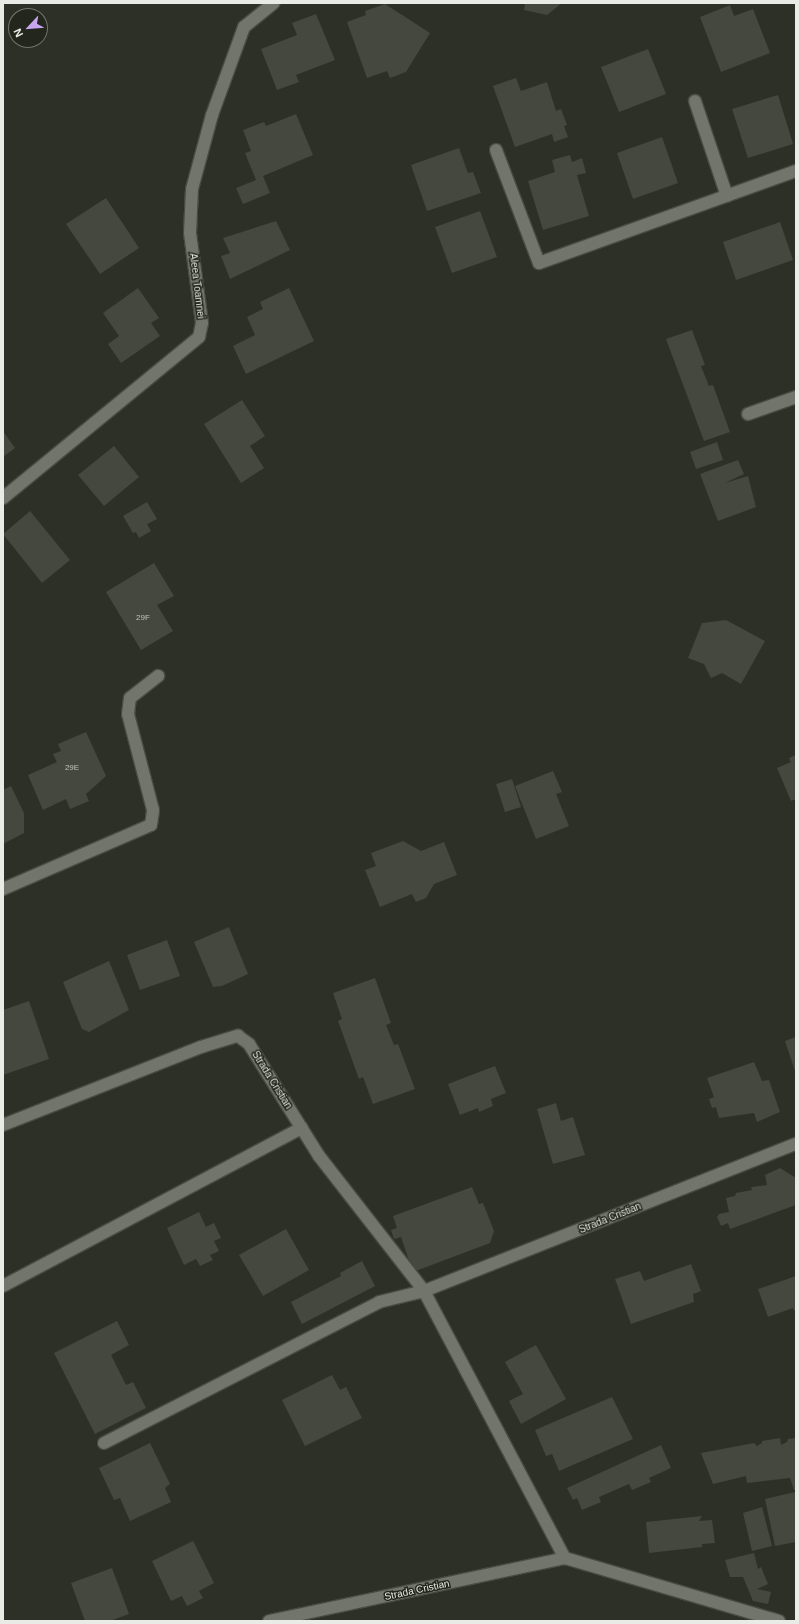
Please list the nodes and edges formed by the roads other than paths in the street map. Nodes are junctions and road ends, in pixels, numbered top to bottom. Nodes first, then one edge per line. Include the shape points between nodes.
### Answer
1 (274, 3) edge
2 (695, 101) dead end
3 (496, 150) dead end
4 (796, 171) edge
5 (727, 196) junction
6 (796, 397) edge
7 (748, 414) dead end
8 (3, 498) edge
9 (158, 676) dead end
10 (3, 889) edge
11 (3, 1125) edge
12 (302, 1128) junction
13 (796, 1144) edge
14 (3, 1286) edge
15 (424, 1291) junction
16 (104, 1443) dead end
17 (565, 1558) junction
18 (269, 1621) edge
19 (778, 1621) edge

1 - 8 street, Aleea Toamnei via 244,27 212,116 192,189 190,233 202,323 199,337
2 - 5 street
3 - 5 street via 539,263
4 - 5 street
6 - 7 street
9 - 10 street via 130,698 128,714 153,810 151,825
11 - 12 street, Strada Cristian via 201,1047 238,1036 249,1044
12 - 14 street
12 - 15 street, Strada Cristian via 319,1156
13 - 15 street, Strada Cristian
15 - 16 street via 379,1302
15 - 17 street, Strada Cristian
17 - 18 street, Strada Cristian
17 - 19 street, Strada Cristian

